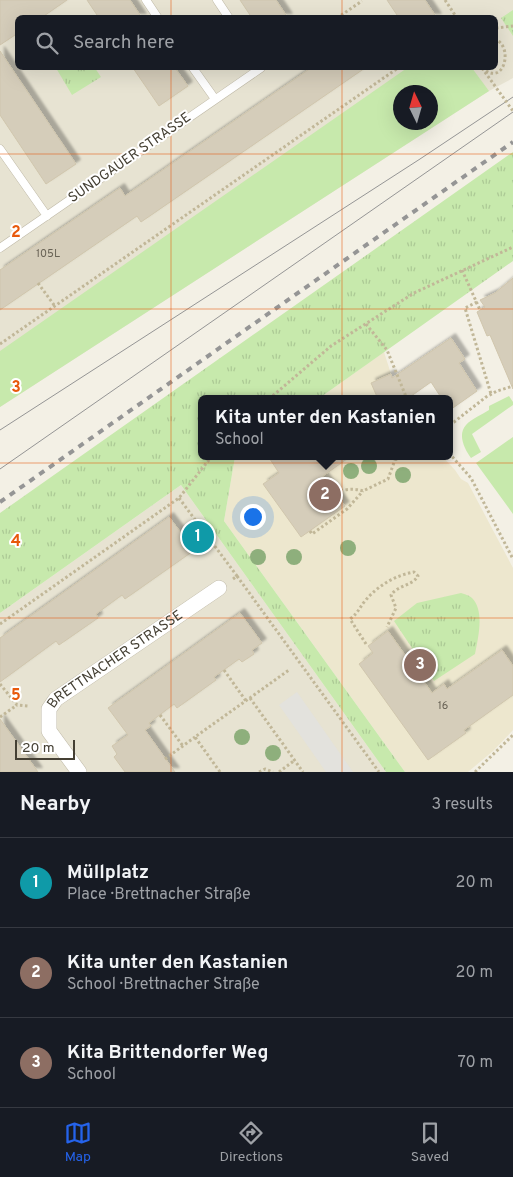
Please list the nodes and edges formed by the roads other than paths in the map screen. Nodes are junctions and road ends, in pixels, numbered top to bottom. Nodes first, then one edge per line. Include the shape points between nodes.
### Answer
1 (146, 0) edge
2 (217, 0) edge
3 (156, 15) edge
4 (227, 15) edge
5 (194, 70) edge
6 (258, 70) edge
7 (215, 99) junction
8 (0, 149) edge
9 (47, 216) junction
10 (0, 248) edge
11 (219, 588) road end
12 (79, 772) edge

1 - 3 lane
2 - 4 lane
5 - 7 lane
6 - 7 lane, SUNDGAUER STRASSE
7 - 9 lane, SUNDGAUER STRASSE
8 - 9 lane
9 - 10 lane, SUNDGAUER STRASSE
11 - 12 street, BRETTNACHER STRASSE via 56,699 49,709 49,731

